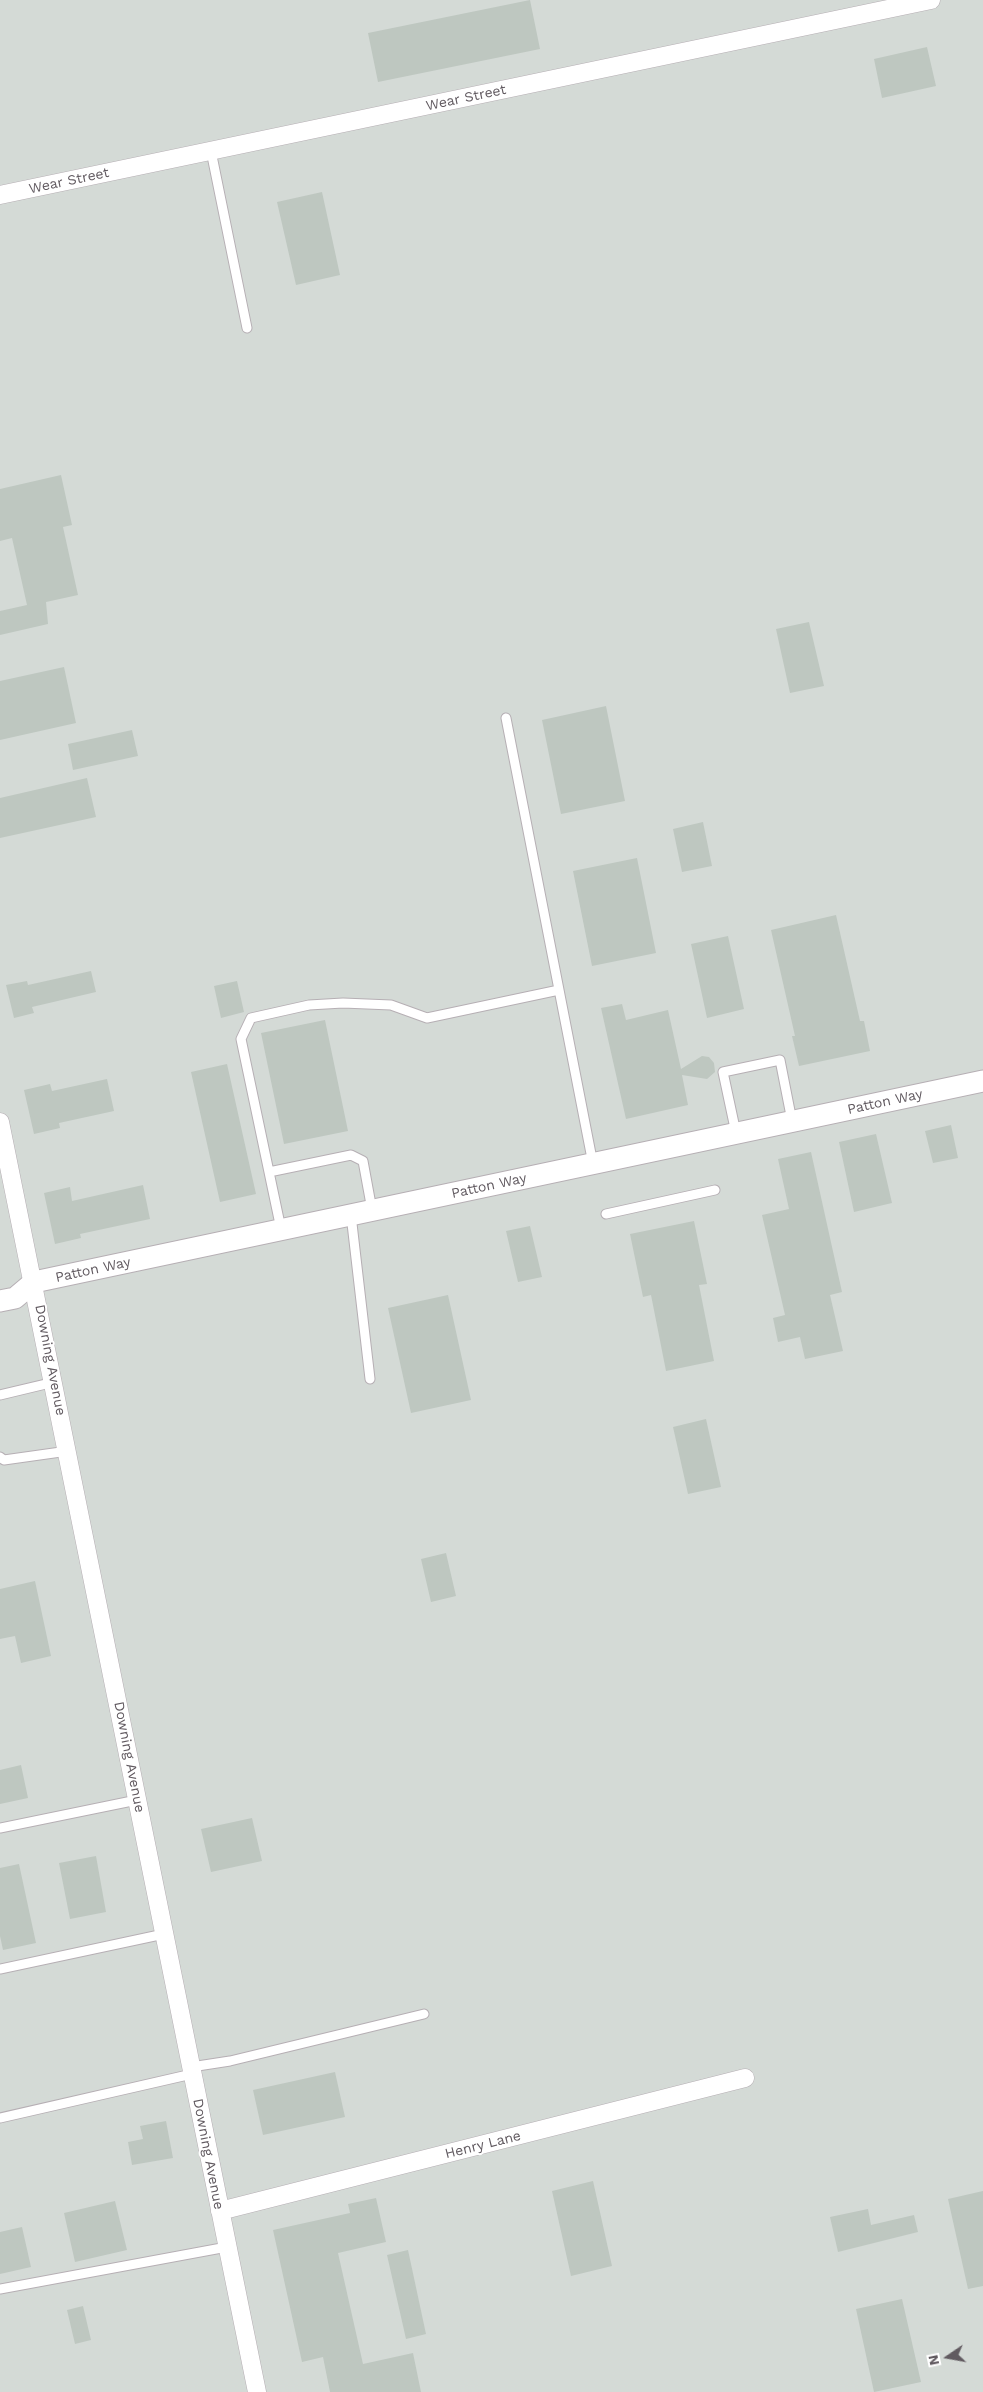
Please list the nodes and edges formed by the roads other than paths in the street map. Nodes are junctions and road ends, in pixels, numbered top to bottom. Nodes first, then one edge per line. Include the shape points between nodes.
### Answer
1 (931, 0) edge
2 (212, 151) junction
3 (0, 195) edge
4 (247, 328) dead end
5 (506, 718) dead end
6 (559, 990) junction
7 (983, 1081) edge
8 (792, 1122) junction
9 (1, 1130) edge
10 (736, 1133) junction
11 (593, 1164) junction
12 (5, 1167) edge
13 (269, 1172) junction
14 (715, 1190) dead end
15 (372, 1210) junction
16 (606, 1214) dead end
17 (351, 1215) junction
18 (281, 1230) junction
19 (34, 1282) junction
20 (0, 1301) edge
21 (370, 1379) dead end
22 (54, 1382) junction
23 (0, 1395) edge
24 (68, 1450) junction
25 (0, 1457) edge
26 (137, 1800) junction
27 (0, 1828) edge
28 (164, 1934) junction
29 (0, 1969) edge
30 (424, 2014) dead end
31 (192, 2071) junction
32 (745, 2078) dead end
33 (0, 2118) edge
34 (220, 2211) junction
35 (227, 2247) junction
36 (0, 2289) edge
37 (257, 2392) edge

1 - 2 street, Wear Street
2 - 3 street, Wear Street
2 - 4 lane
5 - 6 lane
6 - 11 lane
6 - 13 lane via 427,1018 391,1005 343,1004 309,1005 251,1018 241,1039
7 - 8 street, Patton Way
8 - 10 street, Patton Way
8 - 10 lane via 780,1060 724,1072
9 - 12 street, Downing Avenue
10 - 11 street, Patton Way
11 - 15 street, Patton Way
12 - 19 street, Downing Avenue
13 - 15 lane via 351,1155 362,1161
13 - 18 lane
14 - 16 lane
15 - 17 street, Patton Way
17 - 18 street, Patton Way
17 - 21 lane
18 - 19 street, Patton Way
19 - 20 street, Patton Way via 15,1298
19 - 22 street, Downing Avenue
22 - 23 lane
22 - 24 street, Downing Avenue
24 - 25 lane via 20,1459 4,1460
24 - 26 street, Downing Avenue
26 - 27 lane
26 - 28 street, Downing Avenue
28 - 29 lane
28 - 31 street, Downing Avenue
30 - 31 lane
31 - 33 lane
31 - 34 street, Downing Avenue
32 - 34 street, Henry Lane
34 - 35 street, Downing Avenue
35 - 36 lane
35 - 37 street, Downing Avenue

